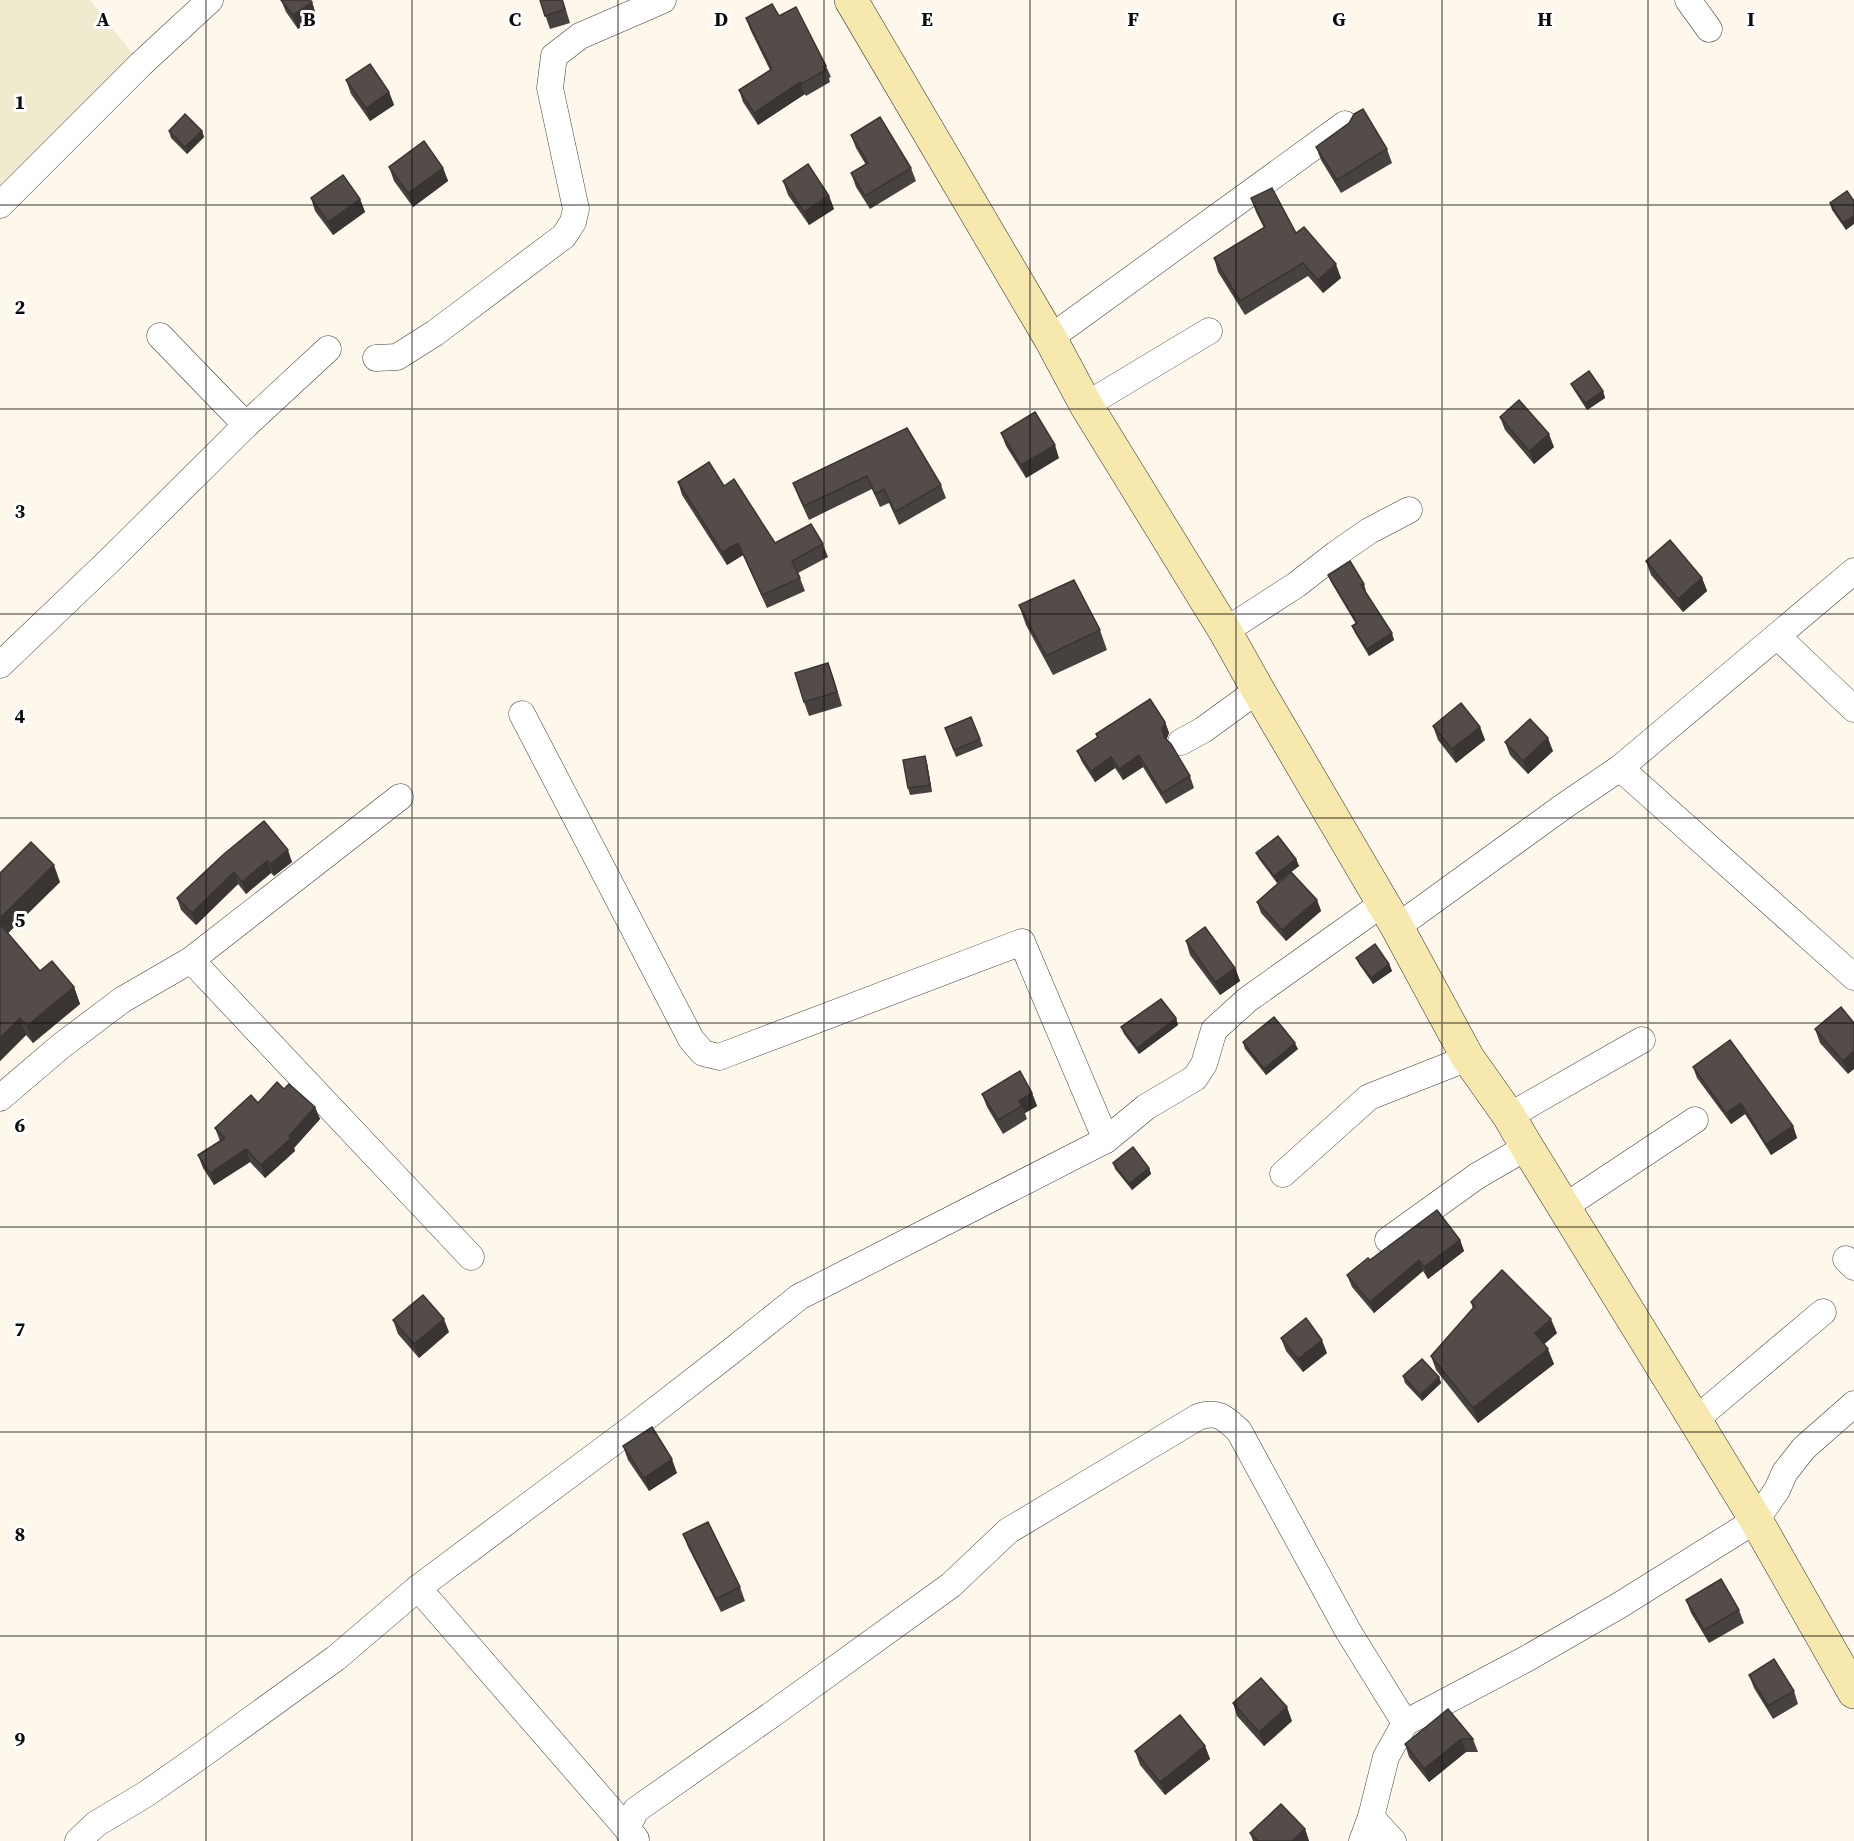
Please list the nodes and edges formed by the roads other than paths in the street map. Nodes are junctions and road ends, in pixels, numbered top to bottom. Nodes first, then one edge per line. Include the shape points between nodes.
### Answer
1 (210, 0) edge
2 (663, 0) edge
3 (851, 0) edge
4 (1688, 0) edge
5 (1710, 29) dead end
6 (1345, 124) edge
7 (0, 205) edge
8 (1209, 331) dead end
9 (160, 336) dead end
10 (1050, 338) junction
11 (328, 349) dead end
12 (376, 358) dead end
13 (1086, 405) junction
14 (246, 424) junction
15 (1409, 510) dead end
16 (1854, 572) edge
17 (1225, 631) junction
18 (1777, 636) junction
19 (0, 665) edge
20 (1258, 690) junction
21 (1854, 709) edge
22 (522, 714) dead end
23 (1181, 742) dead end
24 (1620, 768) junction
25 (400, 797) dead end
26 (1389, 915) junction
27 (190, 960) junction
28 (1854, 976) edge
29 (1642, 1040) dead end
30 (1468, 1058) junction
31 (0, 1098) edge
32 (1509, 1116) junction
33 (1695, 1120) dead end
34 (1106, 1140) junction
35 (1527, 1147) junction
36 (1283, 1174) dead end
37 (1564, 1207) junction
38 (1388, 1240) dead end
39 (471, 1257) dead end
40 (1823, 1312) dead end
41 (1854, 1404) edge
42 (1695, 1420) junction
43 (1756, 1521) junction
44 (418, 1588) junction
45 (1854, 1692) edge
46 (1405, 1723) junction
47 (1371, 1817) junction
48 (633, 1837) edge
49 (78, 1841) edge
50 (1362, 1841) edge
51 (1393, 1841) edge

1 - 7 street
2 - 12 street via 580,36 554,56 550,88 576,209 564,236 435,333 397,357
3 - 10 street
4 - 5 street
6 - 10 street
8 - 13 street
9 - 14 street
10 - 13 street
11 - 14 street
13 - 17 street
14 - 19 street
15 - 17 street via 1369,531
16 - 18 street
17 - 20 street
18 - 21 street
18 - 24 street
20 - 23 street
20 - 26 street
22 - 34 street via 691,1039 703,1053 719,1057 1022,942
24 - 26 street
24 - 28 street
25 - 27 street
26 - 30 street
26 - 34 street via 1247,1000 1214,1030 1204,1064 1195,1078 1146,1107
27 - 31 street via 122,1000
27 - 39 street
29 - 32 street
30 - 32 street
30 - 36 street via 1369,1097
32 - 35 street
33 - 37 street
34 - 44 street via 799,1297
35 - 37 street
35 - 38 street via 1477,1176
37 - 42 street
40 - 42 street
41 - 43 street via 1804,1448
42 - 43 street
43 - 45 street
43 - 46 street via 1602,1616
44 - 48 street
44 - 49 street via 327,1664 146,1794 96,1824
46 - 47 street via 1386,1757
46 - 48 street via 1348,1631 1239,1431 1224,1417 1207,1414 1008,1531 951,1585 636,1810
47 - 50 street
47 - 51 street

